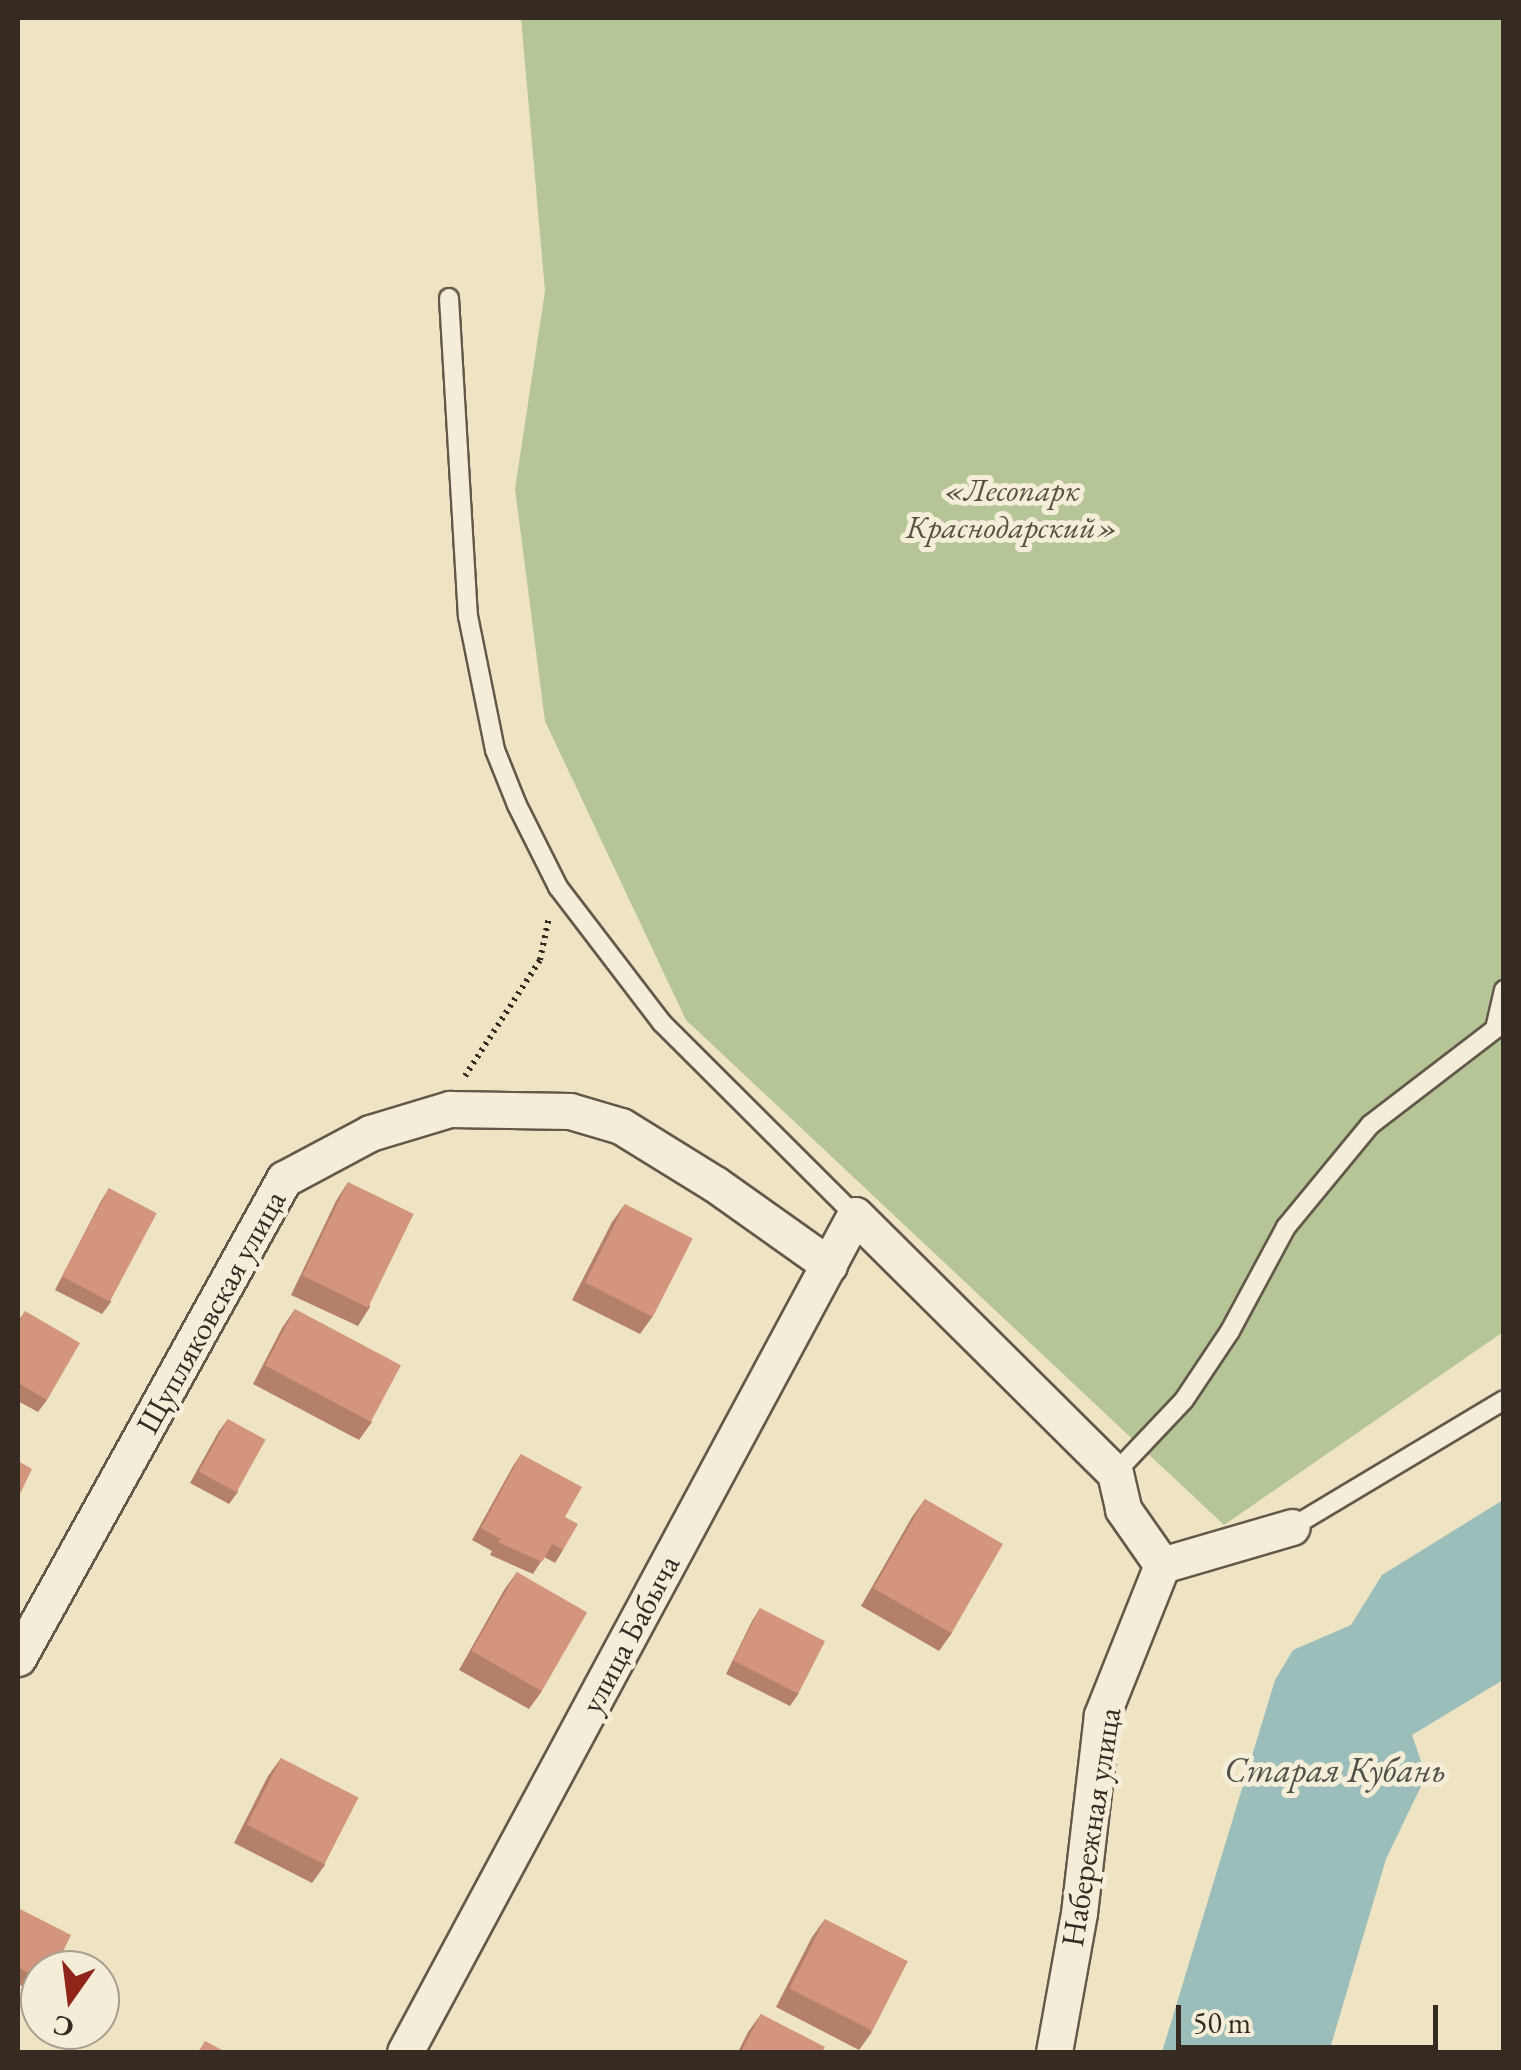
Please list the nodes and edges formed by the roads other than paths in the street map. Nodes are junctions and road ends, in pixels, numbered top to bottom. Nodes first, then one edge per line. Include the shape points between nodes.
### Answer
1 (449, 298) dead end
2 (1504, 990) edge
3 (855, 1215) junction
4 (829, 1265) junction
5 (1504, 1400) edge
6 (1115, 1474) junction
7 (1292, 1527) joint
8 (1162, 1565) junction
9 (18, 1658) edge
10 (405, 2052) edge
11 (1054, 2052) edge

1 - 3 lane via 468,616 495,750 558,887 662,1022
2 - 6 lane via 1495,1029 1370,1125 1286,1227 1184,1400
3 - 4 street, улица Бабыча
3 - 6 street
4 - 9 street, Щупляковская улица via 621,1126 570,1110 450,1109 370,1133 284,1179
4 - 10 street, улица Бабыча
5 - 7 lane
6 - 8 street via 1123,1509
7 - 8 street
8 - 11 street, Набережная улица via 1102,1715 1079,1912

